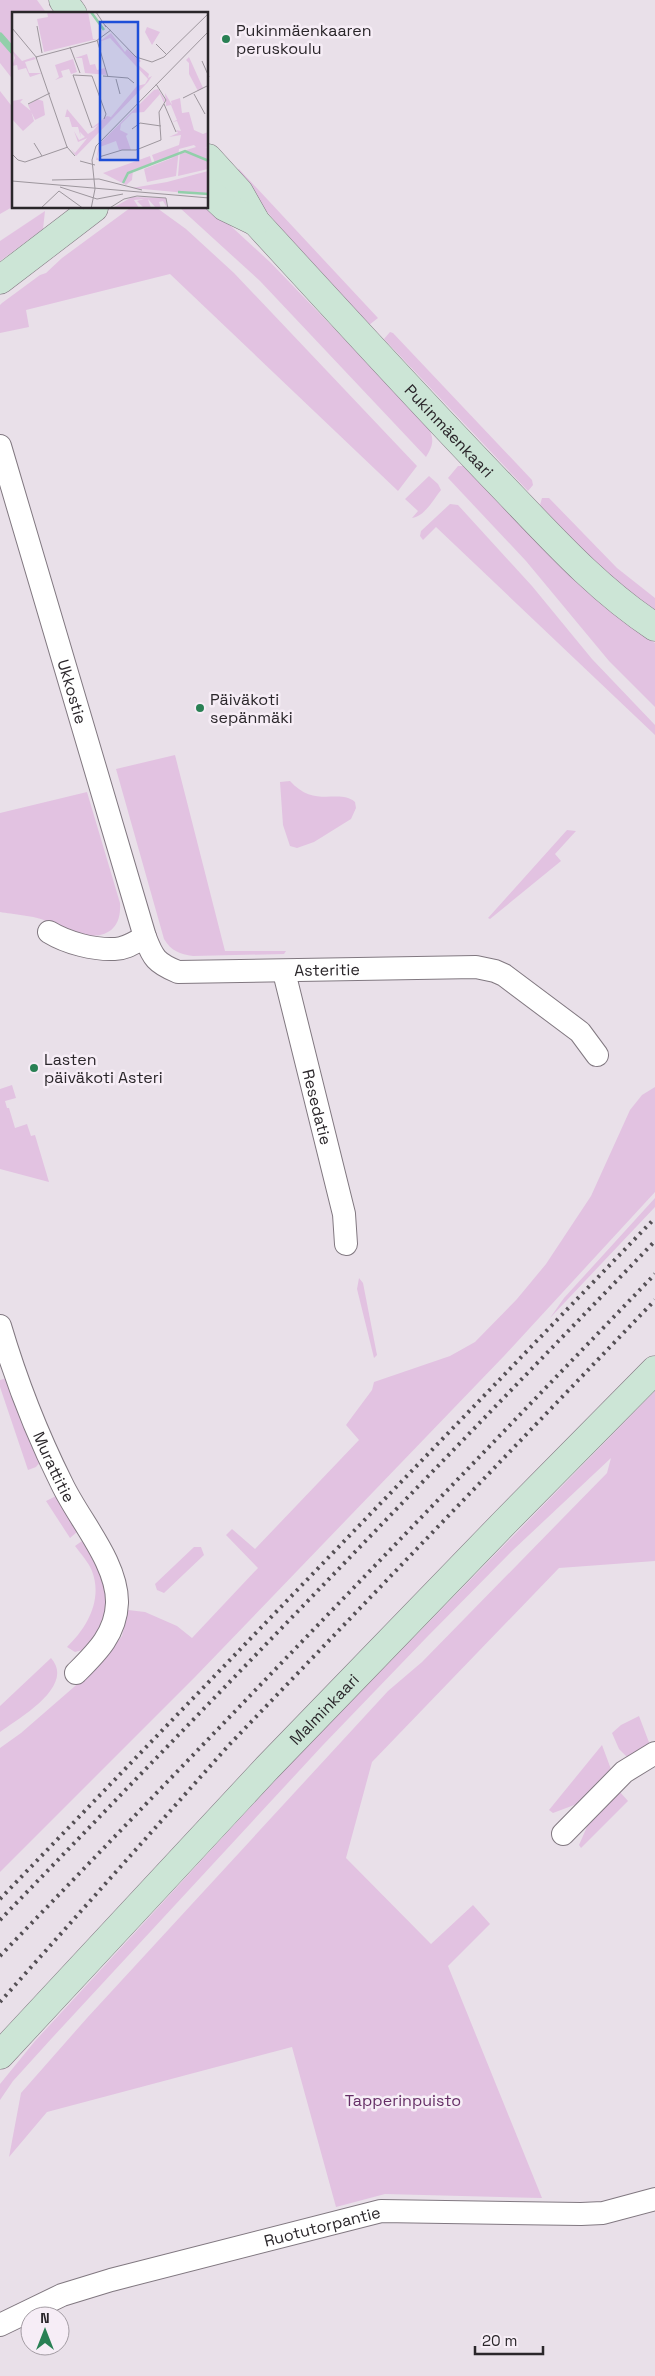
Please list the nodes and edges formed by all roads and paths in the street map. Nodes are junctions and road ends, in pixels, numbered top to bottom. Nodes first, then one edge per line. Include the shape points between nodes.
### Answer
1 (63, 0) edge
2 (72, 12) edge
3 (209, 159) edge
4 (209, 192) edge
5 (93, 209) edge
6 (256, 222) junction
7 (0, 280) edge
8 (0, 446) edge
9 (655, 627) edge
10 (49, 932) dead end
11 (144, 937) junction
12 (284, 972) junction
13 (597, 1055) dead end
14 (346, 1244) dead end
15 (0, 1326) edge
16 (655, 1370) edge
17 (76, 1673) dead end
18 (655, 1753) edge
19 (563, 1834) dead end
20 (0, 2055) edge
21 (655, 2200) edge
22 (0, 2325) edge

1 - 2 main road
3 - 6 main road, Pukinmäenkaari via 239,192
4 - 6 main road, Pukinmäenkaari via 225,207
5 - 7 main road
6 - 9 main road, Pukinmäenkaari via 559,546 627,609
8 - 11 street, Ukkostie
10 - 11 street via 61,939 116,949 130,946
11 - 12 street, Asteritie via 159,964 178,972
12 - 13 street, Asteritie via 300,969 476,967 495,970 580,1032
12 - 14 street, Resedatie via 344,1214
15 - 17 street, Murattitie via 24,1396 62,1486 112,1575 116,1590 117,1604 109,1636
16 - 20 main road, Malminkaari via 267,1768
18 - 19 street via 624,1772
21 - 22 street, Ruotutorpantie via 603,2213 581,2214 381,2211 111,2280 62,2295

